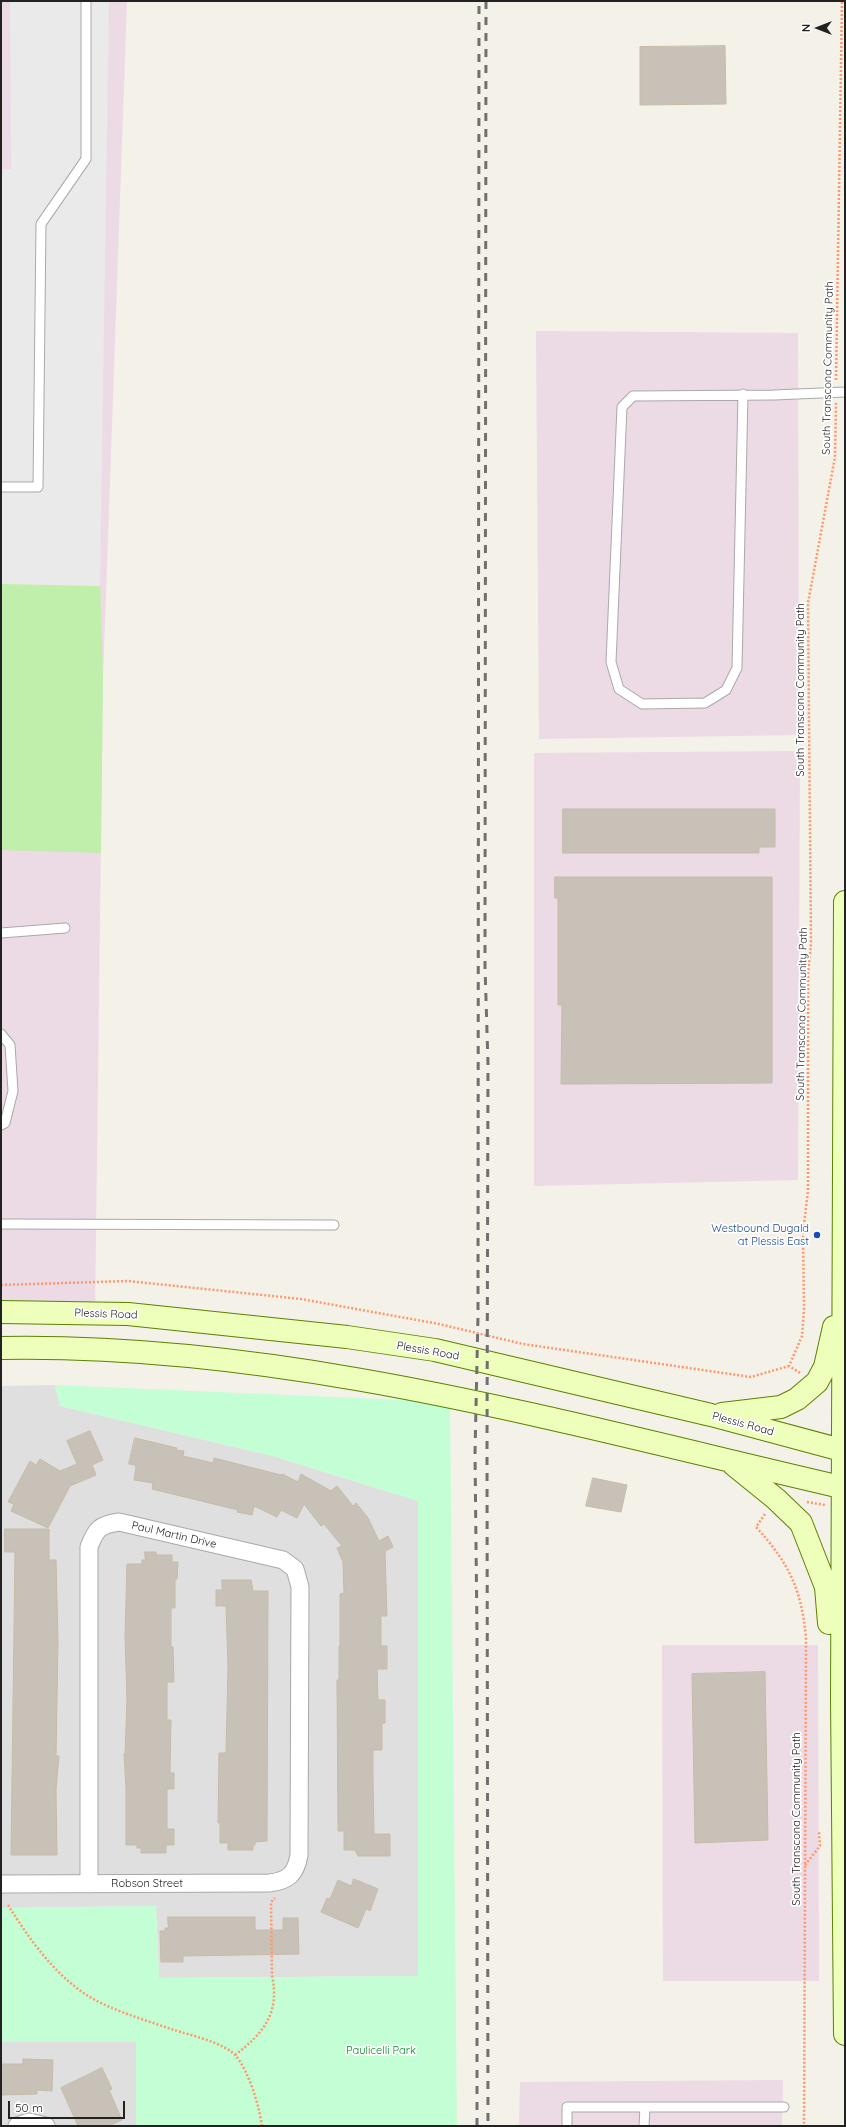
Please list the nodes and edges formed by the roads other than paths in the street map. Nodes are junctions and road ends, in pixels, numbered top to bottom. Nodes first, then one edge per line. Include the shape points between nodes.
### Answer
1 (86, 1) edge
2 (840, 392) edge
3 (743, 394) junction
4 (1, 487) edge
5 (845, 902) edge
6 (65, 928) dead end
7 (1, 933) edge
8 (1, 1034) edge
9 (1, 1125) edge
10 (844, 1174) edge
11 (1, 1224) edge
12 (334, 1225) dead end
13 (844, 1287) junction
14 (1, 1312) edge
15 (1, 1348) edge
16 (711, 1415) junction
17 (844, 1451) edge
18 (730, 1461) junction
19 (844, 1488) edge
20 (842, 1698) junction
21 (291, 1876) joint
22 (1, 1884) edge
23 (89, 1884) junction
24 (845, 2034) edge
25 (645, 2107) junction
26 (784, 2107) dead end
27 (17, 2126) edge
28 (46, 2126) edge
29 (567, 2126) edge
30 (644, 2126) edge

1 - 4 lane via 86,159 41,224 38,487
2 - 3 lane
3 - 3 lane via 633,396 622,408 611,662 619,689 642,704 705,703 726,690 737,668
5 - 10 main road
6 - 7 lane
8 - 9 lane via 10,1045 12,1091 5,1122
10 - 13 main road
11 - 12 lane
13 - 16 main road via 826,1367 817,1382 797,1399 781,1407
13 - 17 main road
14 - 16 main road, Plessis Road via 128,1314 347,1337 435,1350
15 - 18 main road via 125,1350 296,1368 395,1385
16 - 17 main road, Plessis Road
17 - 19 main road
18 - 19 main road
18 - 20 main road via 801,1523 826,1587 833,1661
19 - 20 main road
20 - 24 main road
21 - 23 street, Robson Street via 281,1882 270,1883
21 - 23 street, Paul Martin Drive via 297,1867 299,1855 300,1587 296,1569 283,1560 119,1522 105,1524 95,1532 89,1546
22 - 23 street, Robson Street
25 - 26 lane
25 - 29 lane via 567,2107
25 - 30 lane
27 - 28 street via 29,2122

